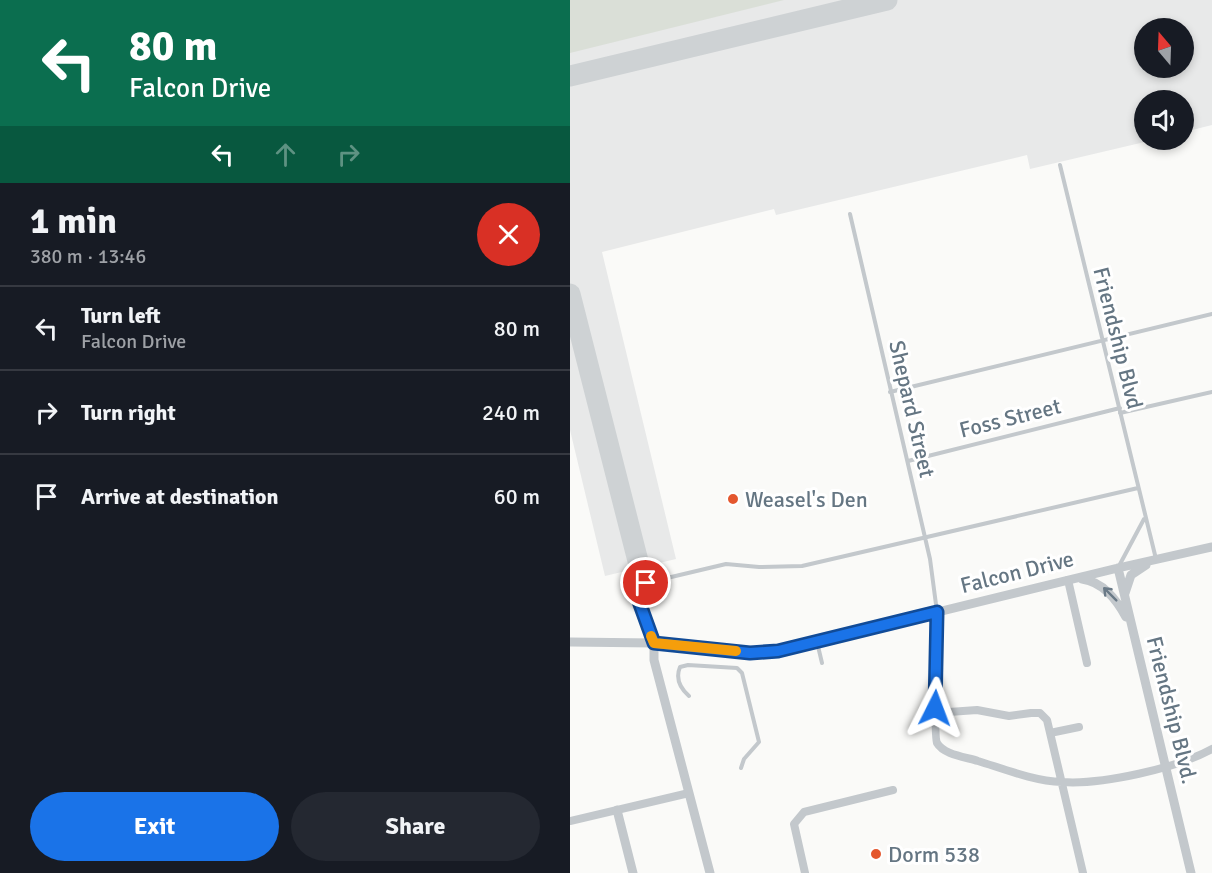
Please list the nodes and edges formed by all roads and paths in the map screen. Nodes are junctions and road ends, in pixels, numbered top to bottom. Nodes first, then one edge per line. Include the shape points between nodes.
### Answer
1 (1060, 165) dead end
2 (850, 214) dead end
3 (1212, 314) edge
4 (1102, 341) junction
5 (890, 392) junction
6 (1212, 392) edge
7 (1120, 410) junction
8 (908, 461) junction
9 (1138, 488) junction
10 (1144, 519) junction
11 (924, 537) junction
12 (1212, 547) edge
13 (1156, 560) junction
14 (1118, 568) junction
15 (1072, 579) junction
16 (1125, 593) junction
17 (937, 612) junction
18 (1131, 627) junction
19 (570, 642) edge
20 (817, 642) junction
21 (654, 643) junction
22 (822, 663) dead end
23 (1087, 663) dead end
24 (689, 696) dead end
25 (935, 713) junction
26 (1079, 727) dead end
27 (1050, 734) junction
28 (1212, 750) edge
29 (1167, 765) junction
30 (741, 768) dead end
31 (1060, 782) junction
32 (893, 790) dead end
33 (689, 792) junction
34 (617, 810) junction
35 (570, 821) edge
36 (633, 873) edge
37 (710, 873) edge
38 (805, 873) edge
39 (1083, 873) edge
40 (1191, 873) edge

1 - 4 lane, Friendship Blvd
2 - 5 lane, Shepard Street
3 - 4 lane
4 - 5 lane
4 - 7 lane, Friendship Blvd
5 - 8 lane, Shepard Street
6 - 7 lane, Foss Street
7 - 8 lane, Foss Street
7 - 9 lane, Friendship Blvd
8 - 11 lane, Shepard Street
9 - 10 lane, Friendship Blvd
9 - 11 lane
10 - 13 lane, Friendship Blvd
10 - 14 lane
11 - 17 lane, Shepard Street
11 - 21 lane via 802,566 726,564 646,583 637,596
12 - 13 street
13 - 14 street, Falcon Drive
13 - 16 street via 1131,575
14 - 15 street, Falcon Drive
14 - 16 street, Friendship Blvd.
15 - 17 street, Falcon Drive
18 -> 15 street, Friendship Blvd. via 1121,608 1095,581
15 - 23 street
16 - 18 street, Friendship Blvd.
17 - 20 street, Falcon Drive
17 - 25 street
18 - 29 street, Friendship Blvd.
19 - 21 street, Falcon Drive
20 - 21 street, Falcon Drive via 750,653
20 - 22 lane
21 - 33 street via 654,660
24 - 30 lane via 681,689 677,675 682,666 737,668 759,742
25 - 27 street via 1040,713 1047,720
25 - 31 street via 935,738 942,749
26 - 27 street
27 - 31 street
28 - 29 street
29 - 31 street via 1098,781
29 - 40 street, Friendship Blvd.
31 - 39 street
32 - 38 street via 804,812 794,824
33 - 34 street
33 - 37 street
34 - 35 street
34 - 36 street

